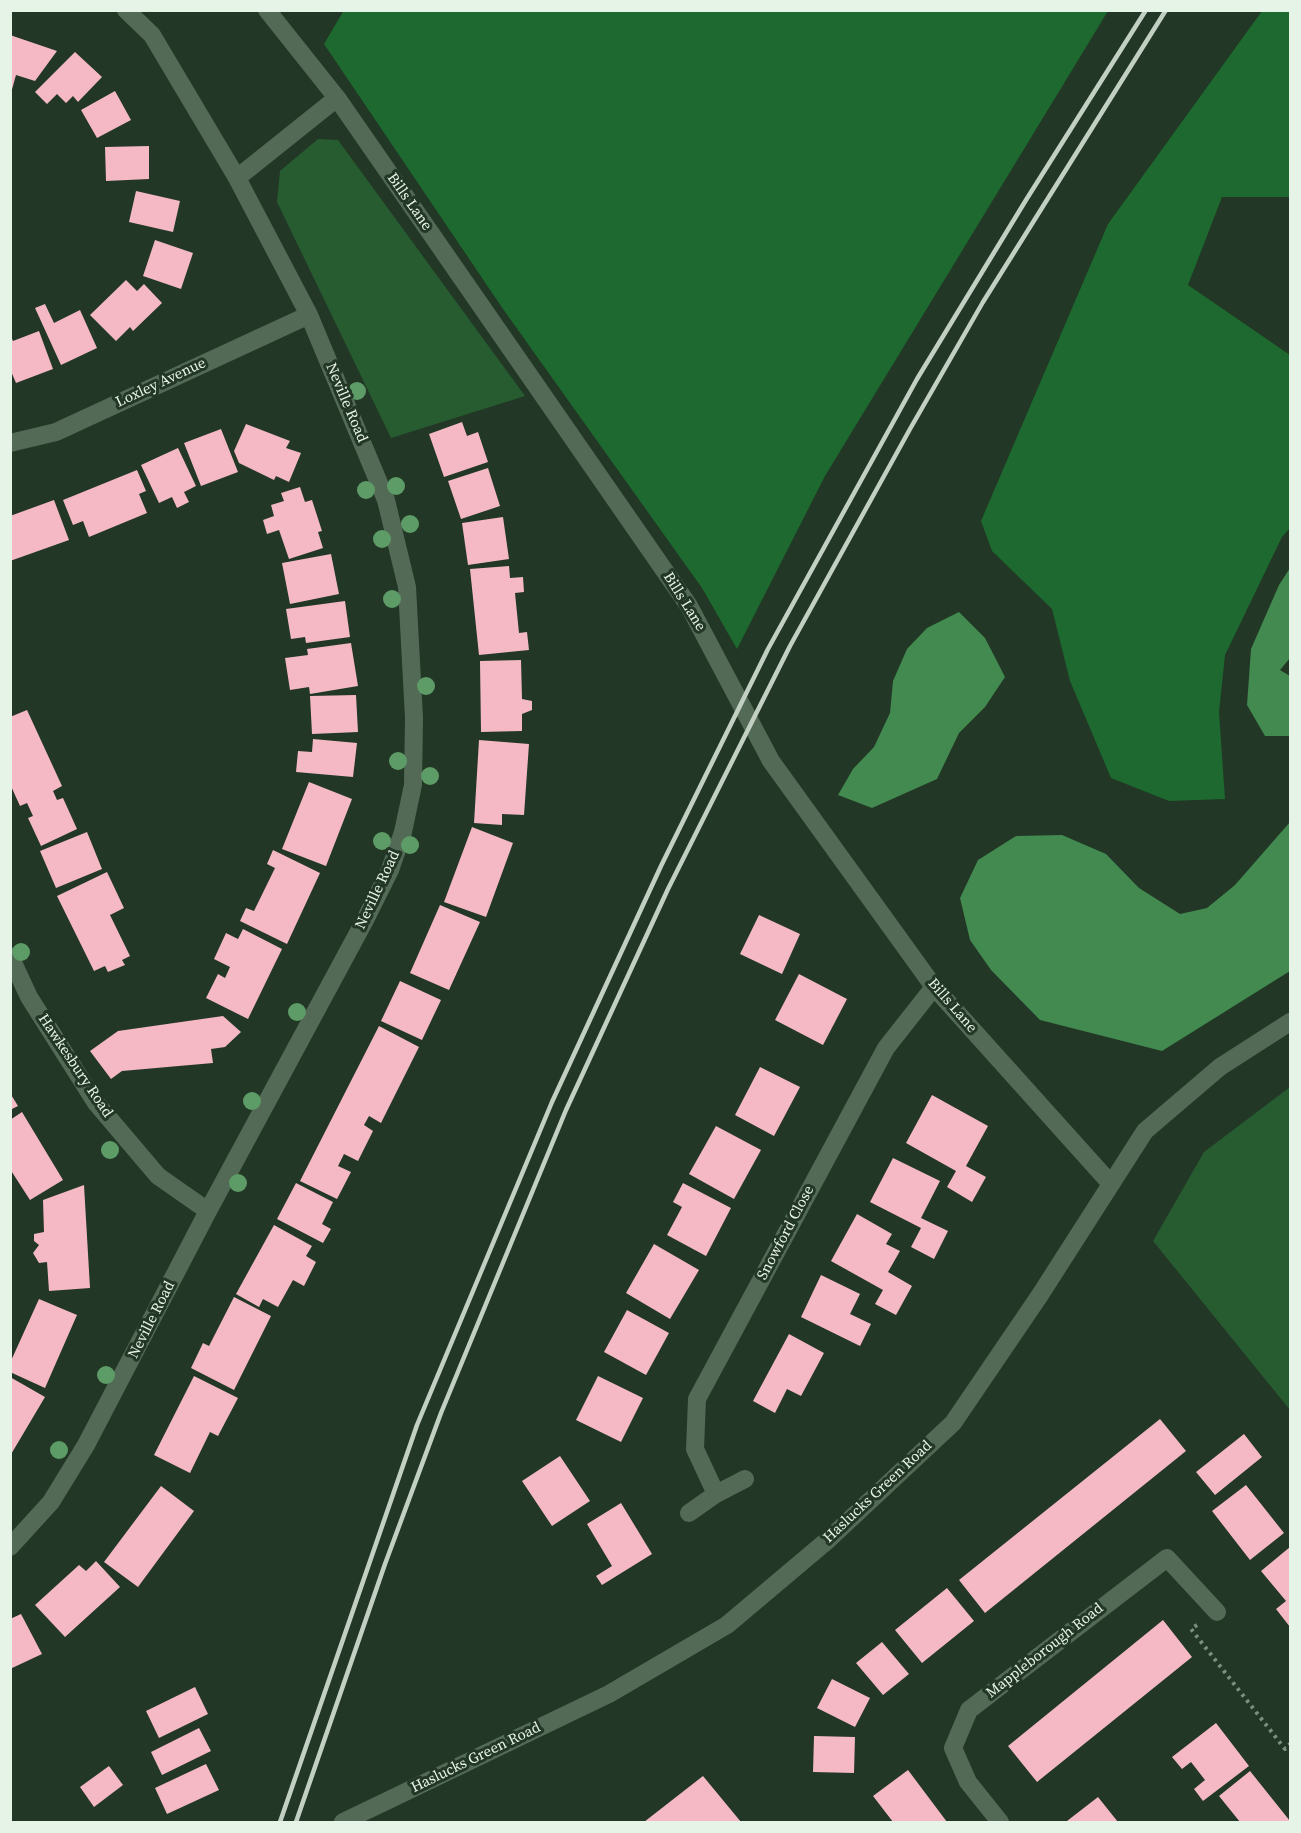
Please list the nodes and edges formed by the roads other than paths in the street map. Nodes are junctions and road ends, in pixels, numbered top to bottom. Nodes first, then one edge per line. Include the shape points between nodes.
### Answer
1 (126, 10) edge
2 (267, 10) edge
3 (337, 98) junction
4 (237, 178) junction
5 (309, 315) junction
6 (10, 443) edge
7 (10, 956) edge
8 (934, 987) junction
9 (1290, 1022) edge
10 (1111, 1184) junction
11 (208, 1211) junction
12 (746, 1479) dead end
13 (716, 1494) junction
14 (689, 1513) dead end
15 (10, 1547) edge
16 (1216, 1612) road end
17 (372, 1816) edge
18 (343, 1822) edge
19 (1000, 1822) edge

1 - 4 street, Neville Road via 152,35
2 - 3 street, Bills Lane
3 - 4 street
3 - 8 street, Bills Lane via 689,606 771,761
4 - 5 street, Neville Road
5 - 6 street, Loxley Avenue via 56,432
5 - 11 street, Neville Road via 386,500 407,587 414,718 413,784 390,870
7 - 11 street, Hawkesbury Road via 29,997 96,1103 158,1176
8 - 10 street, Bills Lane
8 - 13 street, Snowford Close via 886,1048 697,1399 695,1449
9 - 10 street, Haslucks Green Road via 1220,1067 1145,1131
10 - 17 street, Haslucks Green Road via 953,1423 752,1604 727,1625 609,1694
11 - 15 street, Neville Road via 87,1445 51,1502
12 - 13 street
13 - 14 street
16 - 19 street, Mappleborough Road via 1167,1558 969,1710 953,1748 968,1782
17 - 18 street, Haslucks Green Road

